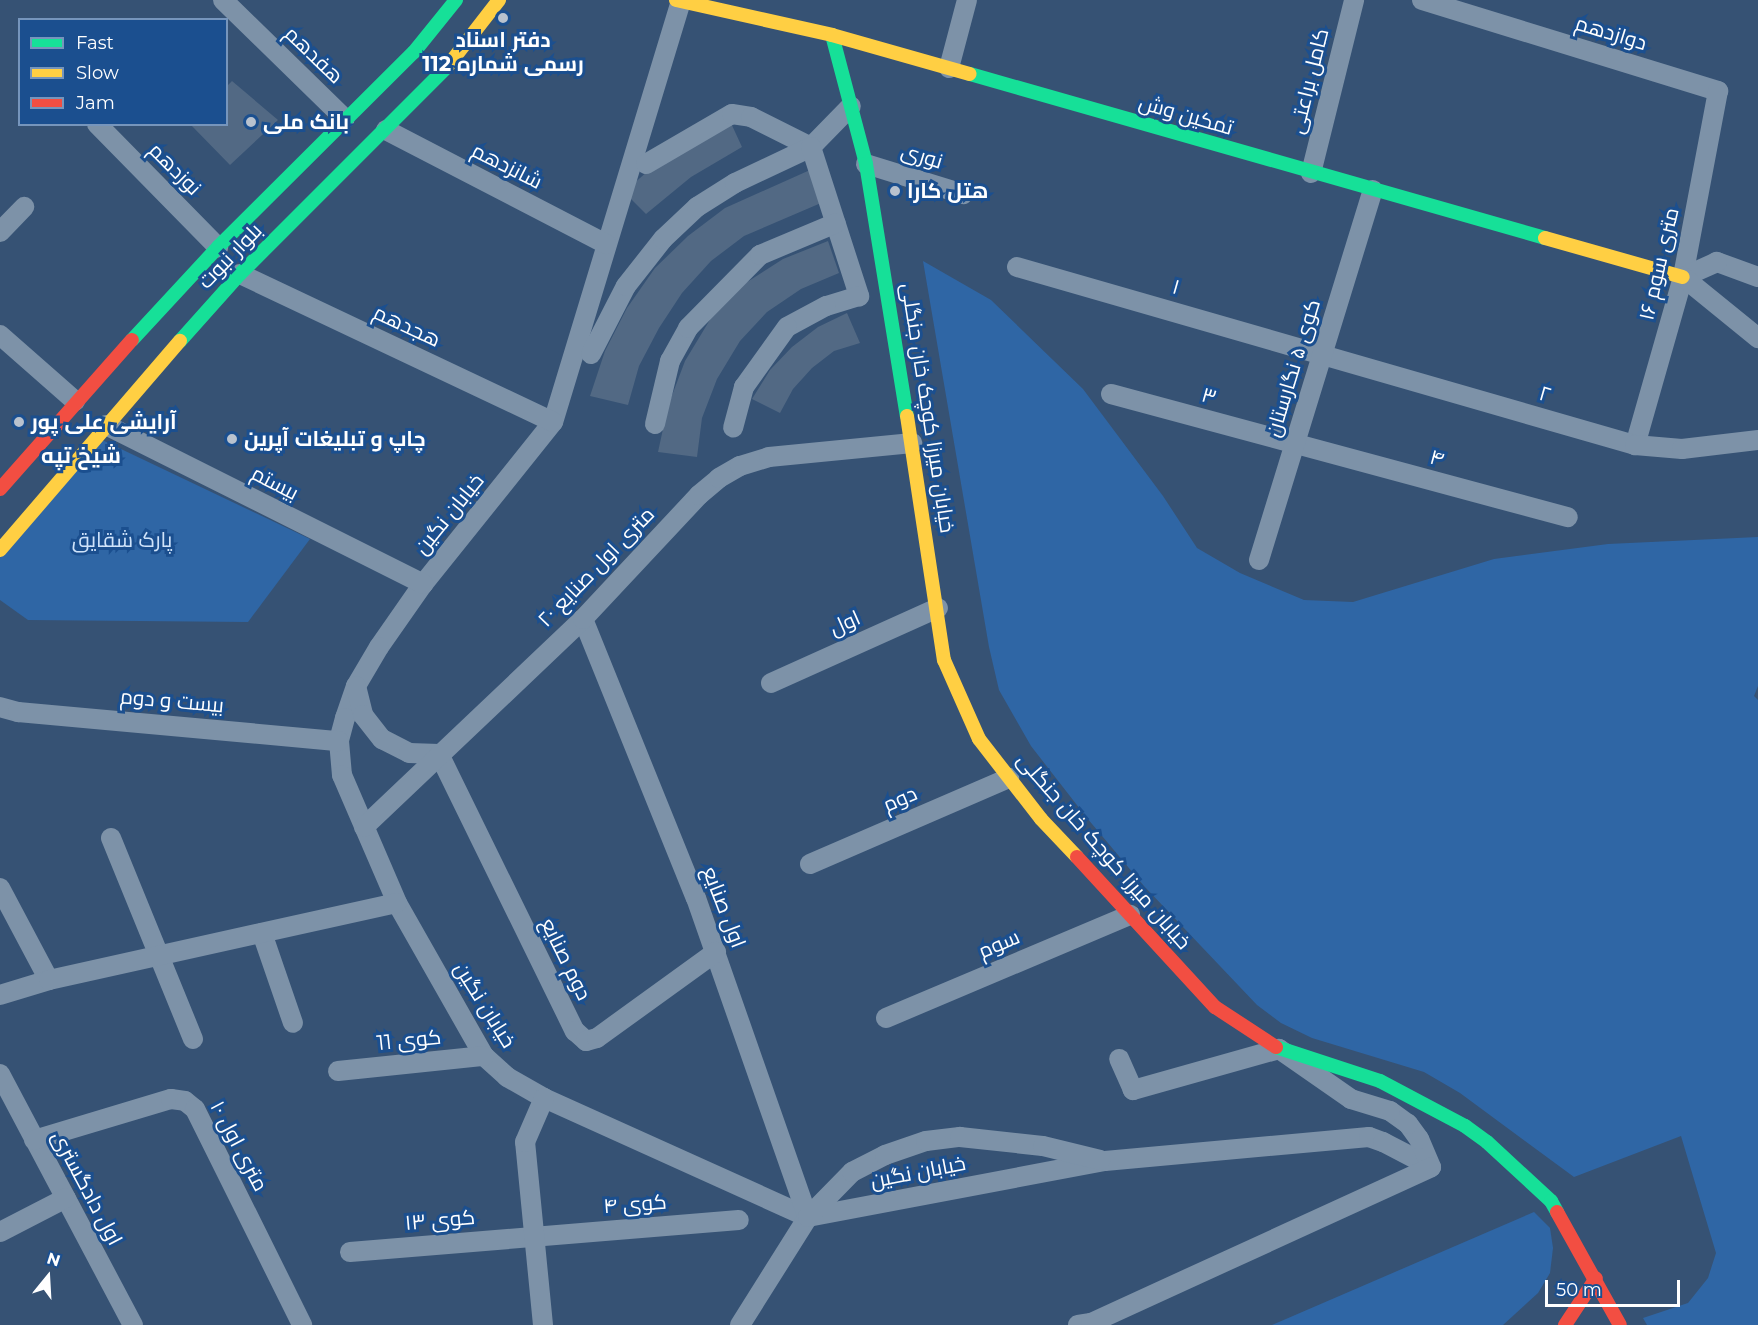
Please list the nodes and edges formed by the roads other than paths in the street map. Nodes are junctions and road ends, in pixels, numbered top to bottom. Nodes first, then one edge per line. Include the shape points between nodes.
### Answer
1 (223, 0) edge
2 (456, 0) edge
3 (499, 0) edge
4 (967, 0) edge
5 (1354, 0) edge
6 (1422, 0) edge
7 (679, 1) edge
8 (832, 34) junction
9 (948, 68) junction
10 (1718, 91) joint
11 (851, 106) junction
12 (345, 119) junction
13 (99, 126) edge
14 (386, 130) junction
15 (812, 147) junction
16 (646, 164) dead end
17 (867, 164) junction
18 (1311, 173) junction
19 (1373, 190) junction
20 (963, 194) dead end
21 (24, 207) dead end
22 (836, 223) junction
23 (0, 232) edge
24 (606, 244) junction
25 (218, 248) junction
26 (1017, 267) dead end
27 (240, 274) junction
28 (1683, 277) junction
29 (1758, 277) edge
30 (0, 335) edge
31 (1758, 339) edge
32 (591, 354) dead end
33 (1322, 354) junction
34 (1111, 394) dead end
35 (75, 401) junction
36 (553, 422) junction
37 (655, 424) dead end
38 (106, 425) junction
39 (733, 428) dead end
40 (1758, 440) edge
41 (912, 443) junction
42 (1294, 445) junction
43 (1635, 445) junction
44 (0, 489) edge
45 (1568, 517) dead end
46 (0, 549) edge
47 (1259, 560) dead end
48 (423, 584) junction
49 (938, 608) junction
50 (583, 619) junction
51 (771, 683) dead end
52 (356, 686) junction
53 (0, 707) edge
54 (339, 741) junction
55 (439, 754) junction
56 (1009, 778) junction
57 (364, 826) junction
58 (111, 838) dead end
59 (810, 864) dead end
60 (0, 888) edge
61 (397, 903) junction
62 (1130, 915) junction
63 (262, 933) junction
64 (716, 952) junction
65 (161, 956) junction
66 (49, 980) junction
67 (0, 995) edge
68 (886, 1018) dead end
69 (293, 1023) dead end
70 (193, 1039) dead end
71 (1279, 1049) junction
72 (484, 1056) junction
73 (1119, 1059) dead end
74 (338, 1071) dead end
75 (0, 1074) edge
76 (544, 1098) junction
77 (34, 1140) junction
78 (1105, 1161) junction
79 (1431, 1167) junction
80 (66, 1198) junction
81 (808, 1217) junction
82 (739, 1220) dead end
83 (0, 1232) edge
84 (534, 1236) junction
85 (350, 1252) dead end
86 (1596, 1278) junction
87 (133, 1325) edge
88 (302, 1325) edge
89 (543, 1325) edge
90 (740, 1325) edge
91 (1078, 1325) edge
92 (1565, 1325) edge
93 (1620, 1325) edge

1 - 12 street, هفدهم
2 - 12 street, بلوار نبوت via 414,52
3 - 14 street, بلوار نبوت via 441,74
4 - 9 street
5 - 18 street, کامل براعتی
6 - 10 street, دوازدهم
7 - 8 street, تمکین وش
7 - 24 street, خیابان نگین
8 - 9 street, تمکین وش
8 - 11 street, خیابان میرزا کوچک خان جنگلی
9 - 18 street, تمکین وش
10 - 28 street, ۱۶ متری سوم
11 - 15 street
11 - 17 street, خیابان میرزا کوچک خان جنگلی
12 - 25 street, بلوار نبوت
13 - 25 street, نوزدهم
14 - 24 street, شانزدهم
14 - 27 street, بلوار نبوت
15 - 16 street via 751,117 732,114
15 - 22 street
15 - 32 street via 735,183 697,207 663,239 626,286
17 - 20 street, نوری
17 - 41 street, خیابان میرزا کوچک خان جنگلی
18 - 19 street, تمکین وش
19 - 28 street, تمکین وش
19 - 33 street, کوی ۵ نگارستان
21 - 23 street
22 - 37 street via 760,255 688,328 670,361
22 - 39 street via 859,296 826,306 787,327 744,387
24 - 36 street, خیابان نگین
25 - 35 street, بلوار نبوت
26 - 33 street, ۱
27 - 36 street, هجدهم
27 - 38 street, بلوار نبوت
28 - 29 street via 1717,262
28 - 31 street
28 - 43 street, ۱۶ متری سوم
30 - 35 street
33 - 42 street, کوی ۵ نگارستان
33 - 43 street, ۲
34 - 42 street, ۳
35 - 44 street, بلوار نبوت
36 - 48 street, خیابان نگین
38 - 46 street, بلوار نبوت
38 - 48 street, بیستم
40 - 43 street, ۲ via 1682,449
41 - 49 street, خیابان میرزا کوچک خان جنگلی
41 - 50 street, ۲۰ متری اول صنایع via 769,457 740,466 699,495
42 - 45 street, ۴
42 - 47 street, کوی ۵ نگارستان
48 - 52 street, خیابان نگین
49 - 51 street, اول
49 - 56 street, خیابان میرزا کوچک خان جنگلی via 944,660 979,739
50 - 55 street, ۲۰ متری اول صنایع
50 - 64 street, اول صنایع
52 - 54 street, خیابان نگین
52 - 55 street via 363,715 382,739 409,753
53 - 54 street, بیست و دوم via 18,712
54 - 57 street, خیابان نگین via 342,775
55 - 57 street, ۲۰ متری اول صنایع
55 - 64 street, دوم صنایع via 575,1031 586,1041 597,1038
56 - 59 street, دوم
56 - 62 street, خیابان میرزا کوچک خان جنگلی via 1041,819
57 - 61 street, خیابان نگین
58 - 65 street
60 - 66 street
61 - 63 street
61 - 72 street, خیابان نگین
62 - 68 street, سوم
62 - 71 street, خیابان میرزا کوچک خان جنگلی via 1215,1008
63 - 65 street
63 - 69 street
64 - 81 street, اول صنایع
65 - 66 street
65 - 70 street
66 - 67 street
71 - 73 street via 1133,1090
71 - 79 street via 1351,1099 1390,1111 1408,1124
71 - 86 street, خیابان میرزا کوچک خان جنگلی via 1380,1082 1466,1126 1551,1201
72 - 74 street, کوی 11
72 - 76 street, خیابان نگین via 507,1077
75 - 77 street, اول دادگستری
76 - 81 street, خیابان نگین
76 - 84 street via 525,1142
77 - 80 street, اول دادگستری
77 - 88 street, ۱۰ متری اول via 171,1099 185,1101 195,1109
78 - 79 street, خیابان نگین via 1369,1137
78 - 81 street, خیابان نگین
78 - 81 street via 1000,1140 960,1137 926,1141 852,1172
79 - 91 street via 1091,1323
80 - 83 street
80 - 87 street, اول دادگستری
81 - 90 street
82 - 84 street, کوی ۴
84 - 85 street, کوی ۱۳
84 - 89 street
86 - 92 street
86 - 93 street

